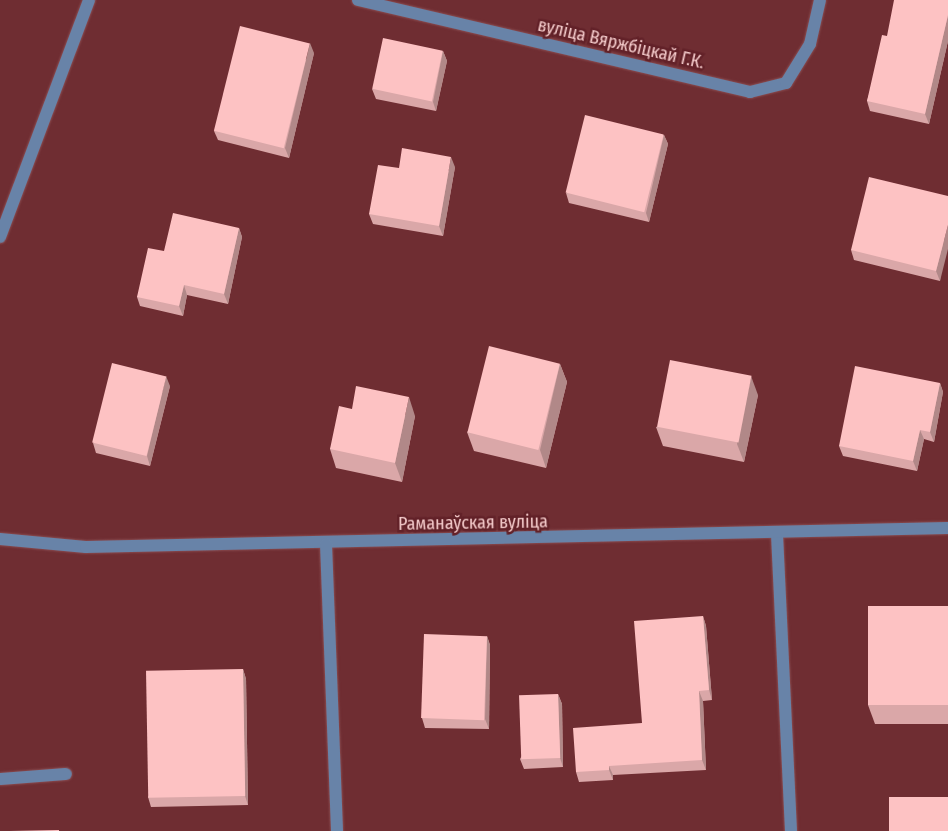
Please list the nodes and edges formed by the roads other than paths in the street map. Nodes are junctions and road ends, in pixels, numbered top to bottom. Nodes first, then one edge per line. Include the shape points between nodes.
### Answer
1 (89, 0) edge
2 (358, 0) edge
3 (820, 0) edge
4 (0, 237) edge
5 (948, 528) edge
6 (777, 534) junction
7 (0, 539) edge
8 (326, 544) junction
9 (66, 774) dead end
10 (0, 779) edge
11 (337, 831) edge
12 (791, 831) edge

1 - 4 street
2 - 3 street, вуліца Вяржбіцкай Г.К. via 750,92 786,83 810,44
5 - 6 street, Раманаўская вуліца
6 - 8 street, Раманаўская вуліца
6 - 12 street
7 - 8 street, Раманаўская вуліца via 86,547
8 - 11 street
9 - 10 street

